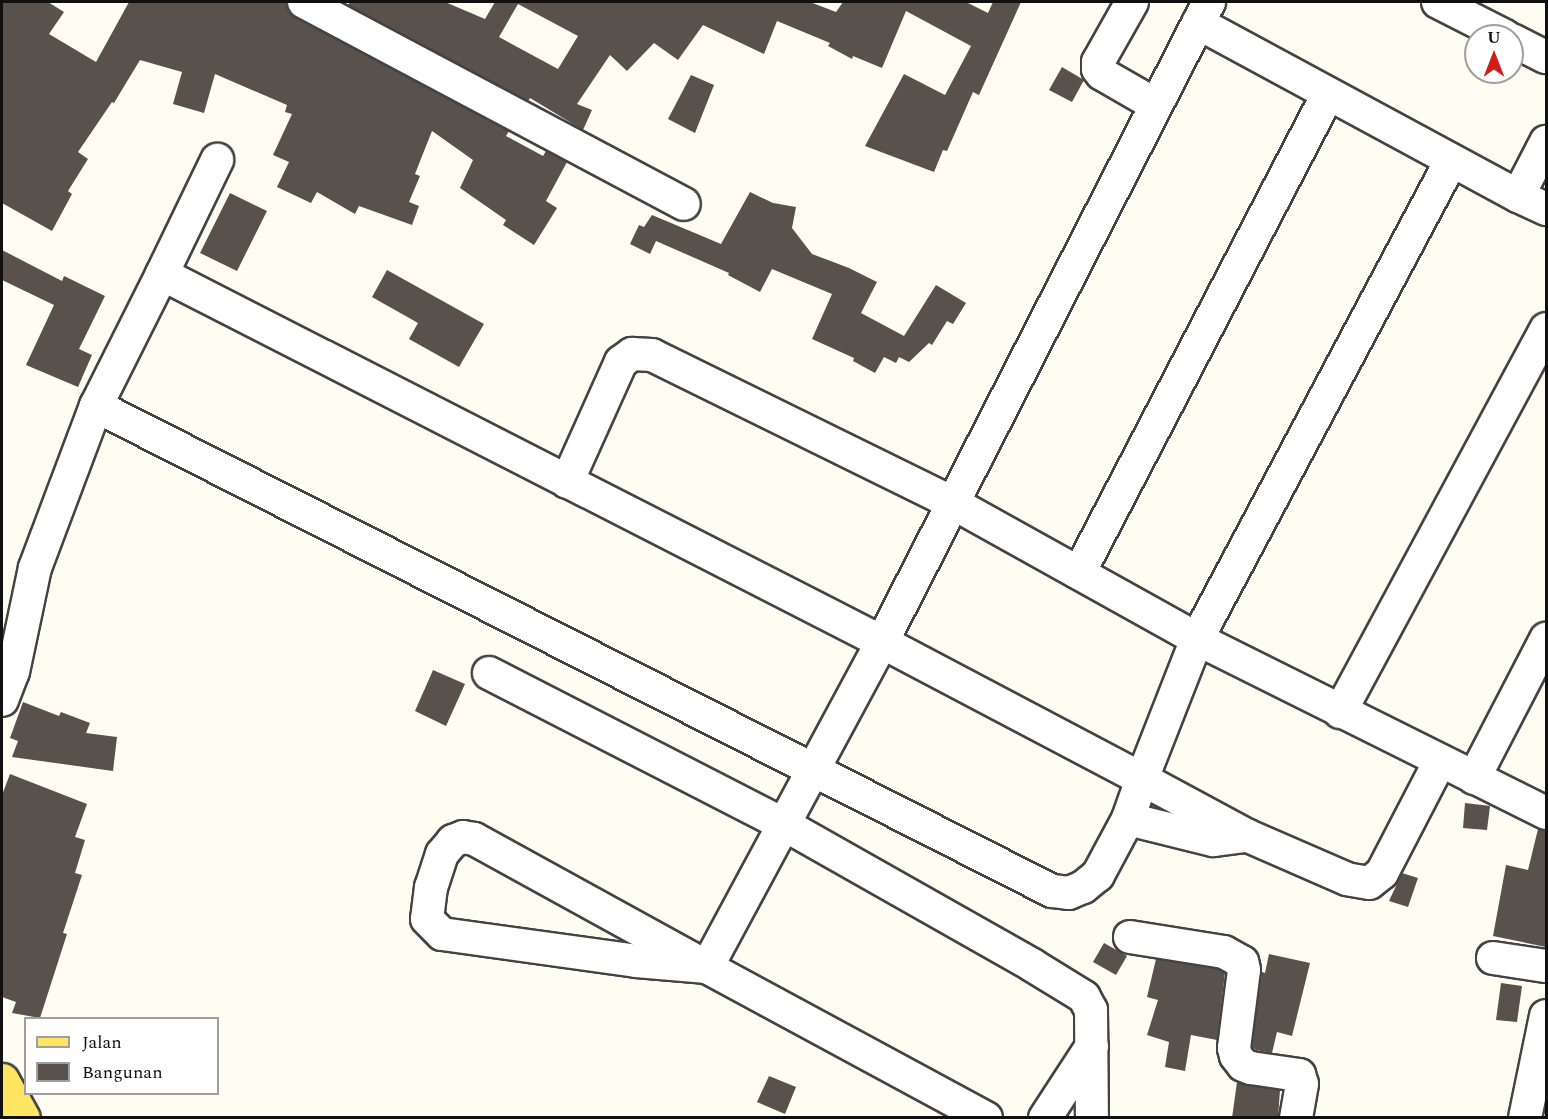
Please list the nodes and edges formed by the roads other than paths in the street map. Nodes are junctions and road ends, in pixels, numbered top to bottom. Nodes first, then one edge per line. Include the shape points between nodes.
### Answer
1 (304, 2) edge
2 (1132, 2) edge
3 (1438, 2) edge
4 (1203, 12) edge
5 (1481, 24) edge
6 (1524, 46) edge
7 (1546, 57) edge
8 (1328, 94) junction
9 (1156, 105) junction
10 (1546, 142) edge
11 (217, 160) dead end
12 (1451, 161) junction
13 (1518, 196) junction
14 (684, 204) dead end
15 (1546, 209) edge
16 (162, 274) junction
17 (1546, 329) edge
18 (96, 406) junction
19 (567, 482) junction
20 (953, 503) junction
21 (1079, 573) junction
22 (1197, 639) junction
23 (1546, 639) edge
24 (882, 642) junction
25 (489, 673) dead end
26 (2, 700) edge
27 (1340, 712) junction
28 (1440, 761) junction
29 (814, 771) junction
30 (1474, 778) junction
31 (1142, 779) junction
32 (1546, 813) edge
33 (1128, 819) junction
34 (785, 825) junction
35 (1248, 836) junction
36 (1130, 937) dead end
37 (1492, 958) dead end
38 (1546, 966) edge
39 (707, 967) junction
40 (1546, 1016) edge
41 (1092, 1046) junction
42 (2, 1080) edge
43 (23, 1118) edge
44 (986, 1118) edge
45 (1045, 1118) edge
46 (1092, 1118) edge
47 (1296, 1118) edge
48 (1525, 1118) edge

1 - 14 street
2 - 9 street via 1098,62 1098,69
3 - 5 street
4 - 8 street
4 - 9 street
6 - 7 street
8 - 12 street
8 - 21 street
9 - 20 street
10 - 13 street
11 - 16 street
12 - 13 street
12 - 22 street
13 - 15 street
16 - 18 street
16 - 19 street
17 - 27 street
18 - 26 street via 35,568 13,672
18 - 29 street
19 - 20 street via 621,362 632,354 652,355
19 - 24 street
20 - 21 street
20 - 24 street
21 - 22 street
22 - 27 street
22 - 31 street
23 - 30 street
24 - 29 street
24 - 31 street
25 - 34 street
27 - 28 street
28 - 30 street
28 - 35 street via 1382,873 1369,883 1347,879
29 - 33 street via 1052,891 1069,893 1098,875
29 - 34 street
30 - 32 street
31 - 33 street
31 - 35 street
33 - 35 street via 1214,840
34 - 39 street
34 - 41 street via 1084,997 1091,1010
36 - 47 street via 1224,952 1242,962 1236,1056 1251,1068 1299,1075 1302,1084
37 - 38 street
39 - 39 street via 442,934 427,919 431,887 442,854 453,841 463,837 474,839
39 - 44 street
40 - 48 street
41 - 45 street
41 - 46 street
42 - 43 main road

